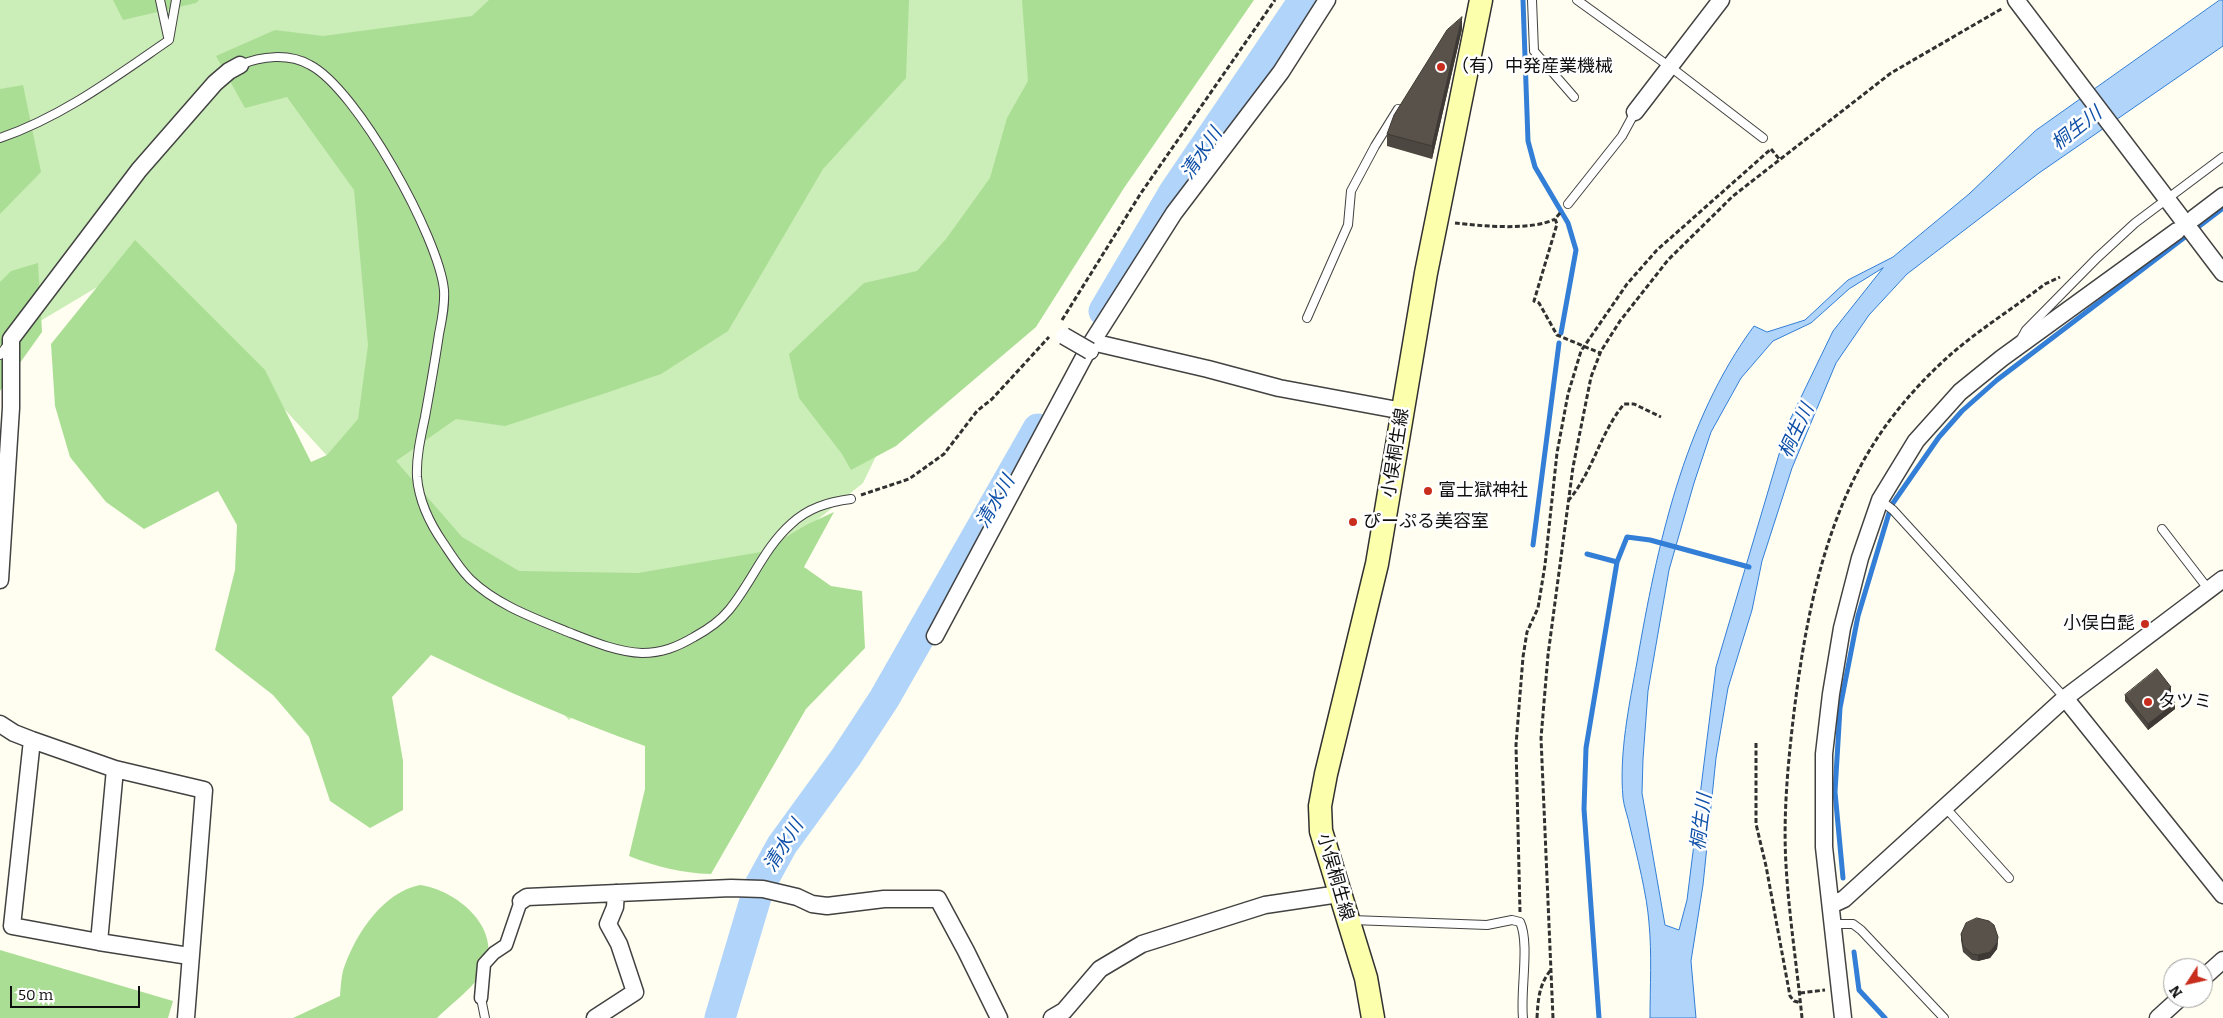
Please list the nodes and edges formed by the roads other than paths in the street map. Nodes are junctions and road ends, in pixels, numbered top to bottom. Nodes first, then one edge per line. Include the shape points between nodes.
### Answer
1 (160, 0) edge
2 (176, 0) edge
3 (1327, 0) edge
4 (1532, 0) edge
5 (1577, 0) edge
6 (1721, 0) edge
7 (2016, 5) edge
8 (1475, 9) edge
9 (169, 40) junction
10 (240, 65) joint
11 (1668, 67) junction
12 (1574, 97) dead end
13 (1400, 106) edge
14 (1635, 112) joint
15 (0, 138) edge
16 (1763, 138) dead end
17 (2223, 157) edge
18 (2164, 195) junction
19 (2223, 196) edge
20 (1568, 204) road end
21 (2194, 218) dead end
22 (2177, 231) dead end
23 (2223, 273) edge
24 (1307, 318) dead end
25 (1059, 333) road end
26 (11, 339) junction
27 (1091, 346) junction
28 (2018, 346) junction
29 (0, 355) edge
30 (1403, 411) junction
31 (851, 499) road end
32 (1887, 506) junction
33 (2162, 530) dead end
34 (0, 580) edge
35 (2218, 585) edge
36 (935, 636) dead end
37 (2065, 698) junction
38 (0, 724) edge
39 (32, 740) junction
40 (115, 769) junction
41 (1944, 806) junction
42 (2009, 878) dead end
43 (616, 893) junction
44 (1340, 894) junction
45 (2223, 895) edge
46 (521, 901) joint
47 (1831, 905) junction
48 (1348, 920) junction
49 (1832, 924) junction
50 (99, 942) junction
51 (189, 956) junction
52 (2223, 960) edge
53 (2213, 969) edge
54 (481, 998) joint
55 (2169, 1008) edge
56 (186, 1018) edge
57 (485, 1018) edge
58 (594, 1018) edge
59 (999, 1018) edge
60 (1052, 1018) edge
61 (1373, 1018) edge
62 (1523, 1018) edge
63 (1843, 1018) edge
64 (1944, 1018) edge
65 (2158, 1018) edge

1 - 9 lane
2 - 9 lane
3 - 27 street via 1281,72 1174,213
4 - 12 lane via 1534,51
5 - 11 lane
6 - 11 street
7 - 18 street
8 - 30 main road, 小俣桐生線
9 - 15 lane via 82,99 24,130
10 - 26 street via 215,83 139,170
10 - 31 lane via 264,57 285,58 306,62 329,79 383,152 431,243 442,278 445,306 419,446 418,477 427,515 435,531 469,578 483,590 520,612 582,638 638,653 675,648 713,625 729,611 765,554 791,523 822,504
11 - 14 street
11 - 16 lane
13 - 24 lane via 1351,192 1348,225
14 - 20 lane via 1622,136
17 - 18 lane
18 - 23 street
18 - 28 lane via 2026,330
19 - 21 street
22 - 28 street
25 - 27 street, bridge
26 - 29 lane
26 - 34 street via 11,408
27 - 30 street via 1208,369 1279,388
27 - 36 street
28 - 32 street via 1960,392 1936,416 1916,441
30 - 44 main road, 小俣桐生線 via 1377,564 1320,806 1321,831
32 - 37 lane
32 - 47 street via 1860,558 1842,628 1827,724 1824,838
33 - 35 lane
35 - 37 street
37 - 41 street
37 - 45 street
38 - 39 street
39 - 40 street
39 - 50 street via 12,926
40 - 50 street
40 - 51 street via 204,790
41 - 42 lane
41 - 47 street via 1844,899
43 - 46 street via 527,897
43 - 58 street via 615,907 608,924 619,944 635,992
43 - 59 street via 763,889 827,906 884,899 938,899
44 - 48 main road, 小俣桐生線
44 - 60 street via 1265,905 1142,944 1100,969 1064,1011
46 - 54 street via 506,945 484,964
47 - 49 street
48 - 61 main road, 小俣桐生線 via 1366,978
48 - 62 lane via 1486,925 1512,920 1520,922 1525,935
49 - 63 street
49 - 64 lane via 1853,924 1861,930
50 - 51 street
51 - 56 street
52 - 53 street
54 - 57 lane
55 - 65 street

